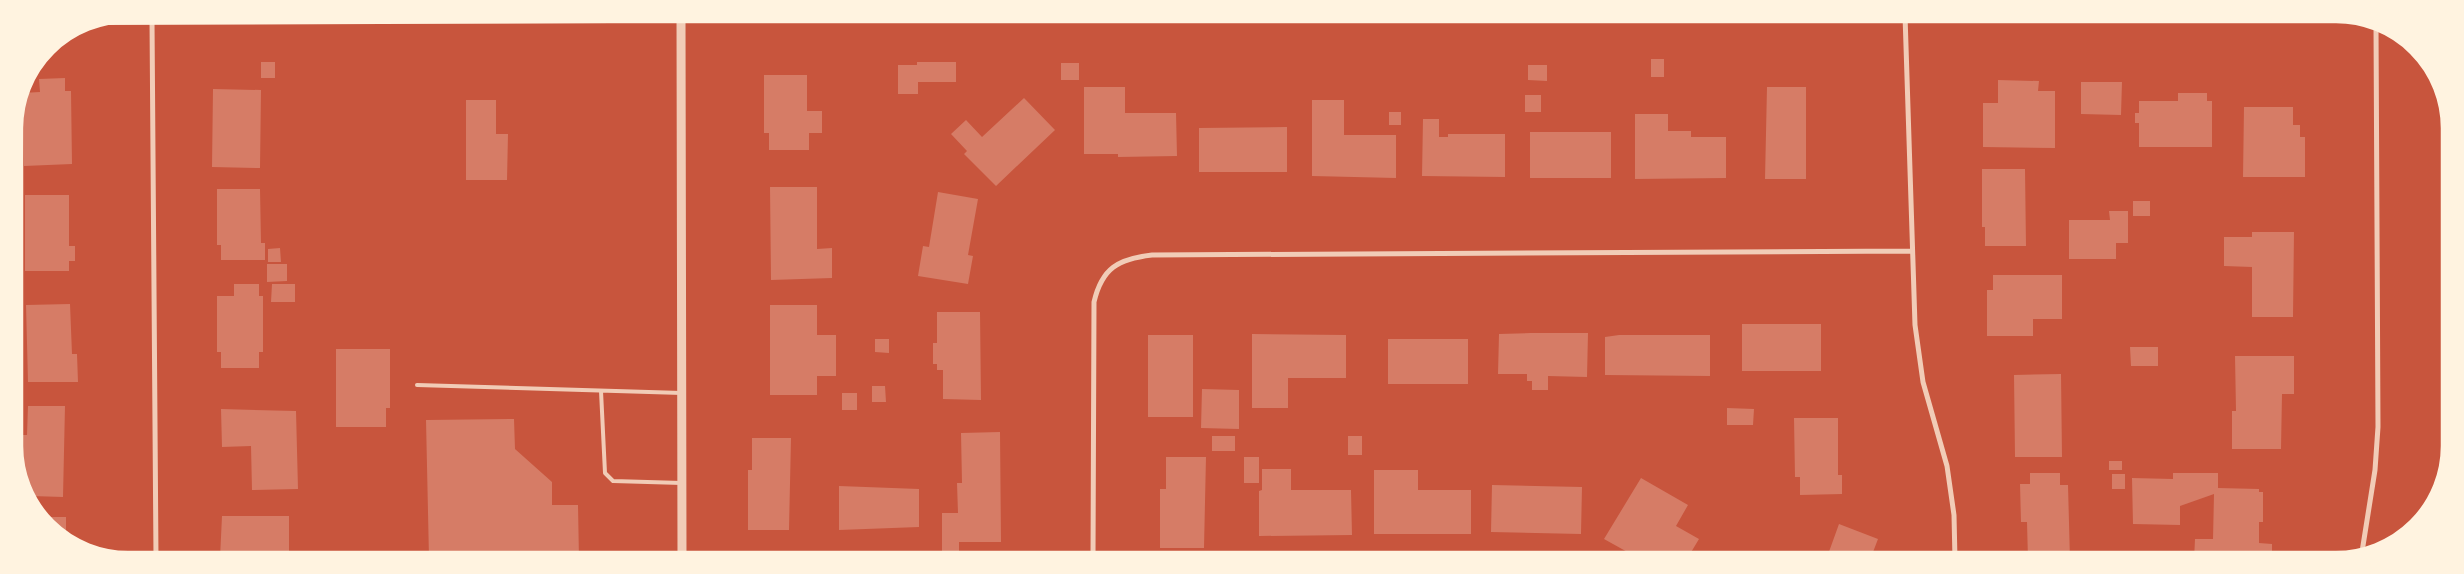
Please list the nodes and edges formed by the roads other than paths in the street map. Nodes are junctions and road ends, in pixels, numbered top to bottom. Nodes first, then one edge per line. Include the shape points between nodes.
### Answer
1 (152, 22) edge
2 (681, 22) edge
3 (1905, 22) edge
4 (2376, 31) edge
5 (1911, 251) junction
6 (417, 385) dead end
7 (601, 391) junction
8 (682, 393) junction
9 (682, 483) junction
10 (2363, 548) edge
11 (1955, 551) edge
12 (156, 552) edge
13 (682, 552) edge
14 (1093, 552) edge

1 - 12 street
2 - 8 street
3 - 5 street
4 - 10 street via 2378,427
5 - 11 street via 1918,353 1947,466 1954,515
5 - 14 street via 1152,255 1120,262 1098,285 1094,302
6 - 7 lane
7 - 8 lane
7 - 9 lane via 605,473 613,481
8 - 9 street
9 - 13 street

